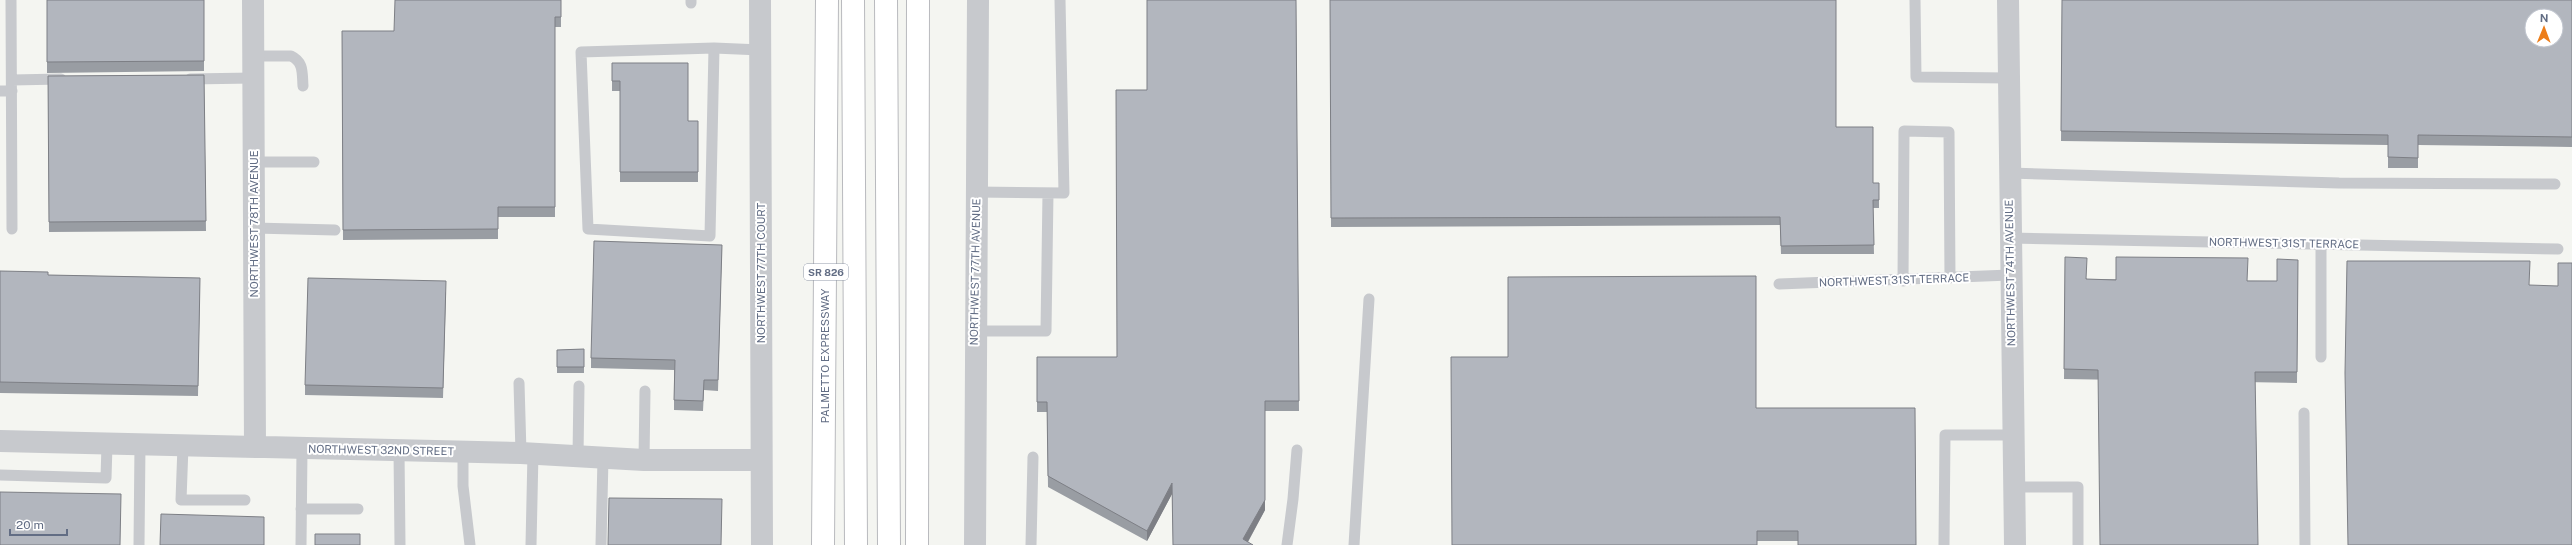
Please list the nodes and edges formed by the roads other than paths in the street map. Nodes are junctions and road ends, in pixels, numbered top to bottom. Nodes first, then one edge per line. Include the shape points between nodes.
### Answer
1 (11, 0) edge
2 (253, 0) edge
3 (760, 0) edge
4 (827, 0) edge
5 (853, 0) edge
6 (886, 0) edge
7 (918, 0) edge
8 (978, 0) edge
9 (1060, 0) edge
10 (1915, 0) edge
11 (2008, 0) edge
12 (714, 48) junction
13 (761, 50) junction
14 (253, 56) junction
15 (253, 78) junction
16 (2008, 78) junction
17 (74, 79) edge
18 (175, 79) edge
19 (12, 85) junction
20 (303, 86) dead end
21 (0, 91) edge
22 (254, 162) junction
23 (314, 162) dead end
24 (2009, 172) junction
25 (2556, 184) dead end
26 (976, 192) junction
27 (1048, 193) junction
28 (254, 228) junction
29 (12, 229) dead end
30 (335, 230) dead end
31 (2009, 238) junction
32 (2320, 244) junction
33 (2558, 249) dead end
34 (2010, 275) junction
35 (1950, 278) junction
36 (1903, 281) junction
37 (1779, 284) dead end
38 (1368, 299) dead end
39 (975, 331) junction
40 (2321, 357) dead end
41 (519, 383) dead end
42 (579, 386) dead end
43 (645, 391) dead end
44 (2304, 413) dead end
45 (2013, 435) junction
46 (0, 442) edge
47 (107, 444) junction
48 (140, 445) junction
49 (183, 446) junction
50 (255, 447) junction
51 (302, 449) junction
52 (1296, 450) dead end
53 (399, 452) junction
54 (463, 452) junction
55 (527, 453) junction
56 (578, 456) junction
57 (1033, 457) dead end
58 (603, 458) junction
59 (644, 460) junction
60 (761, 460) junction
61 (0, 475) edge
62 (2014, 487) junction
63 (245, 500) dead end
64 (301, 509) junction
65 (358, 510) dead end
66 (139, 545) edge
67 (301, 545) edge
68 (400, 545) edge
69 (470, 545) edge
70 (531, 545) edge
71 (601, 545) edge
72 (762, 545) edge
73 (823, 545) edge
74 (856, 545) edge
75 (889, 545) edge
76 (917, 545) edge
77 (975, 545) edge
78 (1031, 545) edge
79 (1286, 545) edge
80 (1354, 545) edge
81 (1944, 545) edge
82 (2014, 545) edge
83 (2078, 545) edge
84 (2305, 545) edge

1 - 19 lane
2 - 14 street, NORTHWEST 78TH AVENUE
3 - 13 street, NORTHWEST 77TH COURT
4 - 73 highway, PALMETTO EXPRESSWAY / SR 826
5 - 74 highway
6 - 75 highway
7 - 76 highway
8 - 26 street, NORTHWEST 77TH AVENUE
9 - 27 lane via 1064,193
10 - 16 lane via 1916,77
11 - 16 street, NORTHWEST 74TH AVENUE
12 - 12 lane via 710,236 588,229 581,52
12 - 13 lane
13 - 60 street, NORTHWEST 77TH COURT
14 - 15 street, NORTHWEST 78TH AVENUE
14 - 20 lane via 291,56 301,64
15 - 18 lane
15 - 22 street, NORTHWEST 78TH AVENUE
16 - 24 street, NORTHWEST 74TH AVENUE
17 - 19 lane
19 - 21 lane
19 - 29 lane
22 - 23 lane
22 - 28 street, NORTHWEST 78TH AVENUE
24 - 25 lane via 2340,183
24 - 31 street, NORTHWEST 74TH AVENUE
26 - 27 lane
26 - 39 street, NORTHWEST 77TH AVENUE
27 - 39 lane via 1046,331
28 - 30 lane
28 - 50 street, NORTHWEST 78TH AVENUE
31 - 32 lane, NORTHWEST 31ST TERRACE
31 - 34 street, NORTHWEST 74TH AVENUE
32 - 33 lane, NORTHWEST 31ST TERRACE
32 - 40 lane
34 - 35 lane, NORTHWEST 31ST TERRACE
34 - 45 street, NORTHWEST 74TH AVENUE
35 - 36 lane, NORTHWEST 31ST TERRACE
35 - 36 lane via 1949,132 1904,131
36 - 37 lane, NORTHWEST 31ST TERRACE
38 - 80 lane
39 - 77 street, NORTHWEST 77TH AVENUE
41 - 55 lane
42 - 56 lane
43 - 59 lane
44 - 84 lane
45 - 62 street, NORTHWEST 74TH AVENUE
45 - 81 lane via 1945,436
46 - 47 street, NORTHWEST 32ND STREET
47 - 48 street, NORTHWEST 32ND STREET
47 - 61 lane via 106,478
48 - 49 street, NORTHWEST 32ND STREET
48 - 66 lane
49 - 50 street, NORTHWEST 32ND STREET
49 - 63 lane via 181,500
50 - 51 street, NORTHWEST 32ND STREET
51 - 53 street, NORTHWEST 32ND STREET
51 - 64 lane
52 - 79 lane via 1293,498
53 - 54 street, NORTHWEST 32ND STREET
53 - 68 lane
54 - 55 street, NORTHWEST 32ND STREET
54 - 69 lane via 463,486
55 - 56 street, NORTHWEST 32ND STREET
55 - 70 lane
56 - 58 street, NORTHWEST 32ND STREET
57 - 78 lane
58 - 59 street, NORTHWEST 32ND STREET
58 - 71 lane
59 - 60 street, NORTHWEST 32ND STREET
60 - 72 street, NORTHWEST 77TH COURT
62 - 82 street, NORTHWEST 74TH AVENUE
62 - 83 lane via 2078,487
64 - 65 lane
64 - 67 lane

